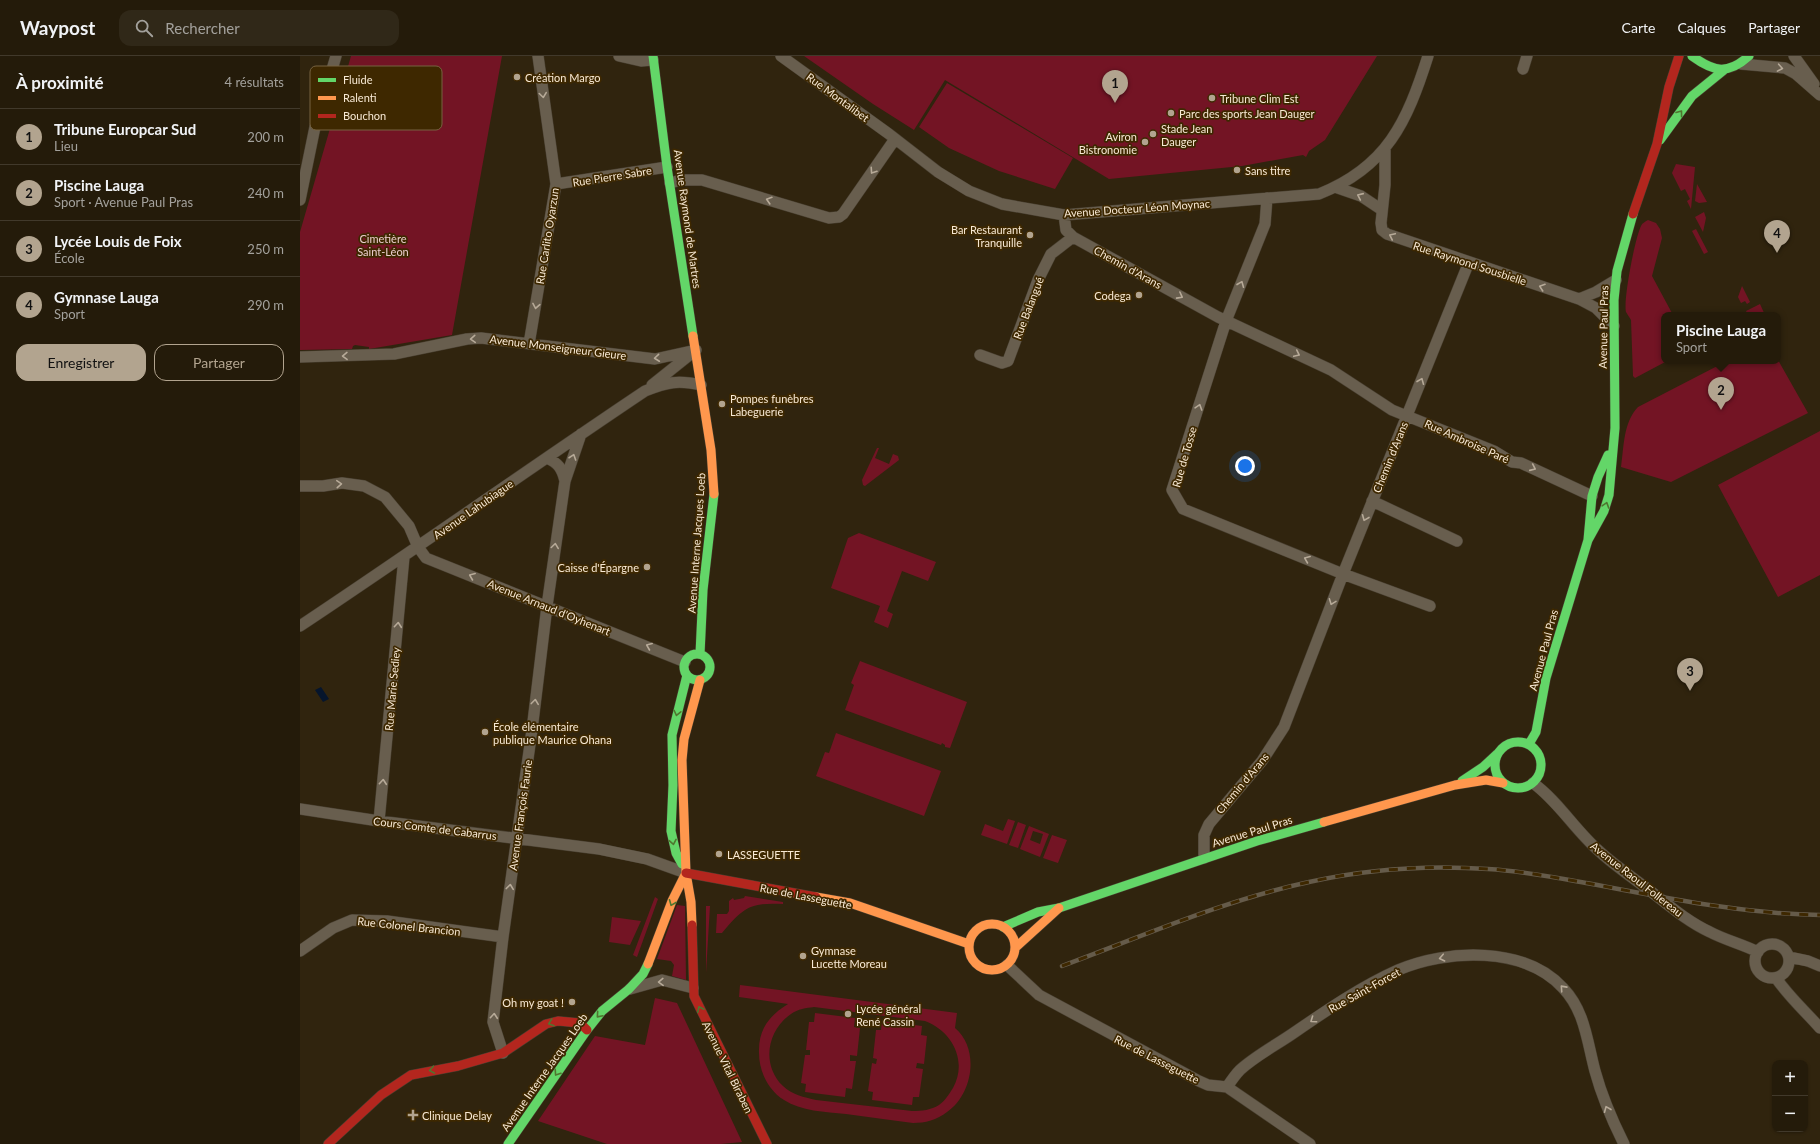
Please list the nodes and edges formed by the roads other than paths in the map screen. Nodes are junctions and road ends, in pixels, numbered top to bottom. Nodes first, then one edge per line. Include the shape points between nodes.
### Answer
1 (336, 56) edge
2 (538, 56) edge
3 (619, 56) edge
4 (781, 56) edge
5 (1428, 56) edge
6 (1526, 56) edge
7 (1678, 56) edge
8 (1692, 56) edge
9 (1794, 56) edge
10 (653, 58) edge
11 (1745, 60) edge
12 (333, 66) edge
13 (1523, 69) dead end
14 (1724, 70) junction
15 (1820, 95) edge
16 (315, 130) edge
17 (895, 139) junction
18 (1657, 144) junction
19 (1385, 150) junction
20 (305, 155) edge
21 (667, 167) junction
22 (670, 183) junction
23 (556, 184) junction
24 (1335, 187) junction
25 (1267, 198) junction
26 (300, 200) edge
27 (1382, 210) junction
28 (1064, 215) junction
29 (1073, 237) junction
30 (1469, 262) junction
31 (1616, 280) junction
32 (1579, 299) junction
33 (1226, 321) junction
34 (1614, 326) junction
35 (529, 344) junction
36 (696, 350) junction
37 (980, 355) dead end
38 (300, 357) edge
39 (701, 386) junction
40 (645, 391) junction
41 (1406, 417) junction
42 (581, 434) junction
43 (1613, 444) junction
44 (547, 458) junction
45 (565, 481) junction
46 (300, 486) edge
47 (1592, 496) junction
48 (1372, 501) junction
49 (1588, 540) junction
50 (1457, 541) dead end
51 (418, 547) junction
52 (404, 557) junction
53 (1343, 574) junction
54 (547, 606) junction
55 (1430, 606) dead end
56 (300, 626) edge
57 (700, 654) junction
58 (685, 662) junction
59 (687, 675) junction
60 (700, 680) junction
61 (1529, 744) junction
62 (1497, 754) junction
63 (1503, 783) junction
64 (1533, 783) junction
65 (1455, 785) junction
66 (300, 809) edge
67 (379, 821) junction
68 (516, 838) junction
69 (1204, 858) junction
70 (686, 873) junction
71 (1059, 908) junction
72 (1003, 927) junction
73 (503, 937) junction
74 (969, 944) junction
75 (1015, 948) junction
76 (300, 951) edge
77 (1758, 952) junction
78 (1789, 957) junction
79 (1008, 965) junction
80 (1820, 966) edge
81 (1776, 978) junction
82 (693, 988) junction
83 (629, 989) junction
84 (1820, 1028) edge
85 (587, 1030) junction
86 (503, 1053) junction
87 (1226, 1086) junction
88 (328, 1144) edge
89 (508, 1144) edge
90 (767, 1144) edge
91 (1310, 1144) edge
92 (1624, 1144) edge

1 - 12 street
2 -> 23 street, Rue Carlito Oyarzun
3 - 10 street via 641,61
4 - 17 street, Rue Montalibet
5 - 19 street, Avenue Docteur Léon Moynac via 1402,124
6 - 13 street
7 - 18 street, Avenue Paul Pras
8 - 14 street via 1710,68
9 - 15 street
10 - 21 street, Avenue Raymond de Martres
11 - 14 street, Avenue Paul Pras
11 -> 15 street via 1785,68
18 -> 14 street, Avenue Paul Pras via 1692,96
16 - 20 street
17 -> 22 street via 839,217 829,218 702,180
17 - 28 street, Avenue Docteur Léon Moynac via 938,172 969,190 1002,204
18 - 31 street, Avenue Paul Pras via 1630,221
19 - 24 street, Avenue Docteur Léon Moynac via 1367,166
19 - 27 street, Rue Raymond Sousbielle
20 - 26 street
21 - 22 street, Avenue Raymond de Martres
21 - 23 street, Rue Pierre Sabre
22 - 36 street, Avenue Raymond de Martres
23 -> 35 street, Rue Carlito Oyarzun
24 - 25 street, Avenue Docteur Léon Moynac via 1319,194
27 -> 24 street via 1361,196
25 - 28 street, Avenue Docteur Léon Moynac
33 -> 25 street, Rue de Tosse via 1265,224
30 -> 27 street, Rue Raymond Sousbielle via 1387,234 1382,230
28 - 29 street via 1066,230
29 -> 33 street, Chemin d'Arans
29 - 37 street, Rue Balangué via 1051,254 1038,280 1008,362 1002,363
32 -> 30 street, Rue Raymond Sousbielle
41 -> 30 street
31 - 32 street
31 - 34 street, Avenue Paul Pras
32 - 34 street, Rue Raymond Sousbielle via 1596,308
33 -> 41 street, Chemin d'Arans via 1331,370
53 -> 33 street, Rue de Tosse via 1183,509 1172,490
34 - 43 street, Avenue Paul Pras via 1616,400
36 -> 35 street, Avenue Monseigneur Gieure via 655,359
35 -> 38 street, Avenue Monseigneur Gieure via 481,338 394,354
36 - 39 street, Avenue Raymond de Martres
36 - 40 street, Avenue Lahubiague
39 - 40 street, Avenue Lahubiague via 683,381 665,383
39 - 57 street, Avenue Interne Jacques Loeb via 711,450 714,491 703,590
40 - 42 street, Avenue Lahubiague
41 -> 47 street, Rue Ambroise Paré via 1494,451 1512,462 1521,463
41 - 48 street, Chemin d'Arans
42 - 44 street, Avenue Lahubiague
45 -> 42 street, Avenue François Faurie
43 - 47 street, Avenue Paul Pras
49 -> 43 street, Avenue Paul Pras via 1604,511 1609,495
44 - 45 street via 562,469
44 - 51 street, Avenue Lahubiague
54 -> 45 street, Avenue François Faurie
46 -> 51 street via 364,486 385,497 409,526
47 - 49 street, Avenue Paul Pras
48 - 50 street
48 -> 53 street, Chemin d'Arans
49 - 61 street, Avenue Paul Pras via 1546,678 1536,732
51 - 52 street, Avenue Lahubiague
54 -> 51 street, Avenue Arnaud d'Oyhenart via 426,558
52 - 56 street, Avenue Lahubiague
67 -> 52 street, Rue Marie Sediey
53 - 55 street, Rue de Tosse
53 -> 69 street, Chemin d'Arans via 1284,726 1262,761 1209,824 1204,835
58 -> 54 street, Avenue Arnaud d'Oyhenart
68 -> 54 street, Avenue François Faurie
57 - 58 street via 690,656
57 - 60 street via 708,660 710,668 707,676
58 - 59 street via 684,669
59 - 60 street
59 -> 70 street via 672,736 671,831 676,853
60 - 70 street, Avenue Interne Jacques Loeb via 684,739 682,760
61 - 62 street via 1508,744
61 - 64 street via 1540,755 1542,762 1538,777
62 - 63 street via 1495,769
62 - 65 street, Avenue Paul Pras via 1483,767
63 - 64 street via 1518,788
63 - 65 street, Avenue Paul Pras via 1486,780
64 - 77 street, Avenue Raoul Follereau via 1548,794 1573,825 1600,852 1657,896 1711,933
65 - 69 street, Avenue Paul Pras
66 - 67 street, Cours Comte de Cabarrus
67 - 68 street, Cours Comte de Cabarrus
68 - 70 street, Cours Comte de Cabarrus via 599,849 647,859
73 -> 68 street, Avenue François Faurie
69 - 71 street, Avenue Paul Pras
70 - 74 street, Rue de Lasseguette via 850,903
70 - 82 street, Avenue Vital Biraben via 691,902
70 -> 83 street, Avenue Interne Jacques Loeb via 643,974
71 - 72 street, Avenue Paul Pras via 1038,912
71 - 75 street, Avenue Paul Pras
72 - 74 street via 996,924 983,926 974,933
72 - 75 street via 1012,936
73 - 76 street, Rue Colonel Brancion via 387,921 352,920 333,928
86 -> 73 street, Avenue François Faurie via 493,1022
74 - 79 street via 972,960 985,970 993,971
75 - 79 street
77 - 78 street via 1767,945 1778,945
77 - 81 street via 1755,958 1758,971 1763,976
78 - 80 street
78 - 81 street via 1787,970
79 - 87 street, Rue de Lasseguette via 1030,989 1056,1006 1199,1082
81 - 84 street via 1787,994
82 -> 83 street via 662,980
90 -> 82 street, Avenue Vital Biraben via 694,996
83 -> 85 street, Avenue Interne Jacques Loeb via 602,1011
85 -> 86 street via 580,1023 558,1021 546,1024
85 -> 89 street, Avenue Interne Jacques Loeb
86 -> 88 street via 458,1066 411,1074 381,1095
87 - 91 street, Rue de Lasseguette
92 -> 87 street, Rue Saint-Forcet via 1606,1108 1579,1009 1564,988 1549,974 1530,964 1497,956 1452,956 1399,970 1377,980 1320,1015 1241,1070

